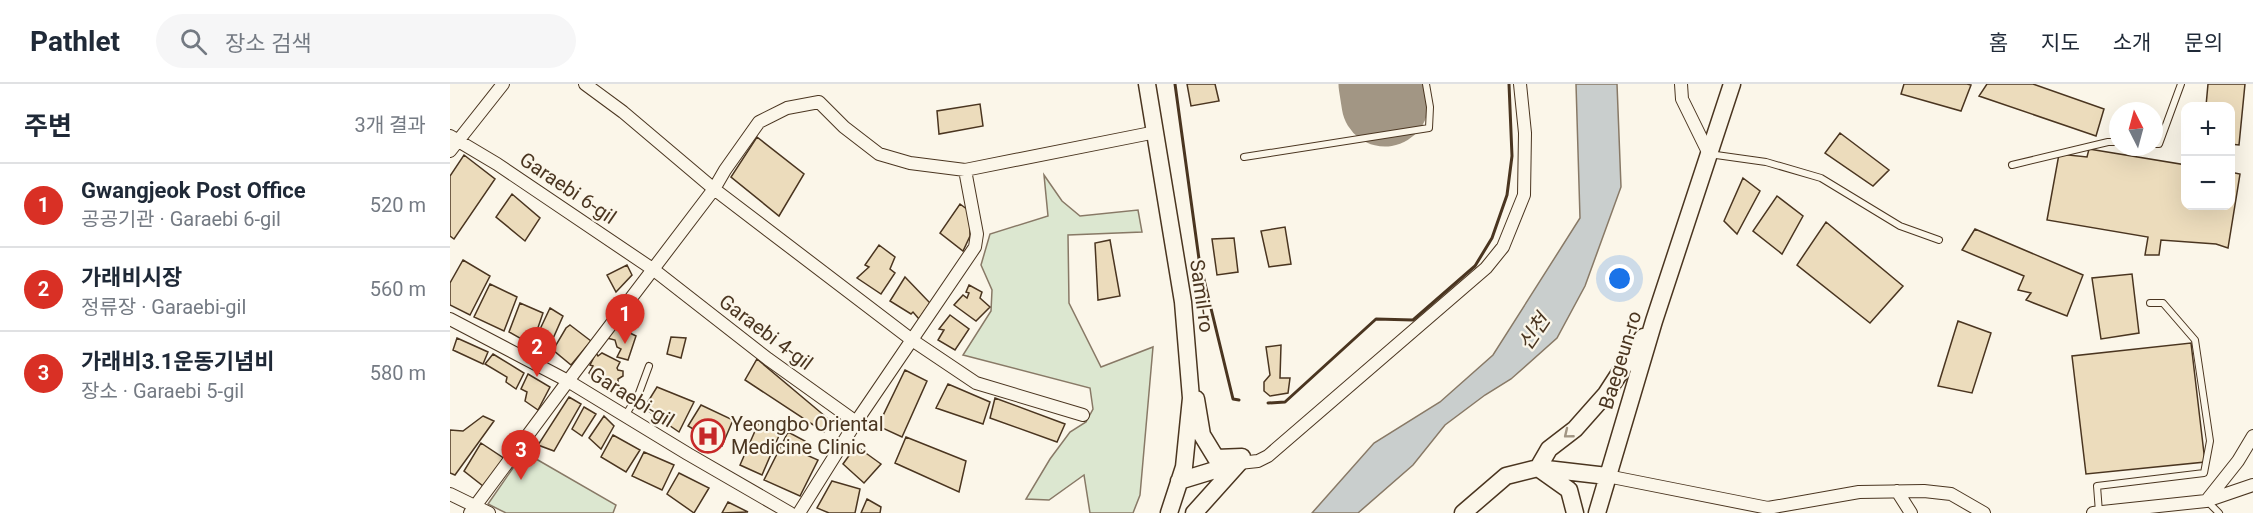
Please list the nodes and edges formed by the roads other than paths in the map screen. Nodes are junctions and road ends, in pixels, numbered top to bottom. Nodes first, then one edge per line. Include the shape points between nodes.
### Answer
1 (503, 84) edge
2 (585, 84) edge
3 (1147, 84) edge
4 (1426, 84) edge
5 (1520, 84) edge
6 (1681, 84) edge
7 (1732, 84) edge
8 (2181, 84) edge
9 (1156, 132) junction
10 (2163, 133) edge
11 (455, 138) edge
12 (2109, 142) edge
13 (450, 151) edge
14 (1709, 154) junction
15 (1244, 157) dead end
16 (2012, 165) dead end
17 (964, 170) junction
18 (714, 189) junction
19 (1940, 240) dead end
20 (654, 270) junction
21 (2150, 303) dead end
22 (450, 319) edge
23 (1654, 321) junction
24 (912, 340) junction
25 (1188, 363) junction
26 (649, 366) dead end
27 (568, 381) junction
28 (1083, 415) dead end
29 (625, 416) junction
30 (856, 422) junction
31 (2253, 436) edge
32 (1240, 460) junction
33 (1538, 468) junction
34 (1607, 476) junction
35 (1179, 481) junction
36 (2253, 485) edge
37 (1897, 491) junction
38 (450, 494) edge
39 (2206, 501) junction
40 (472, 510) edge
41 (784, 512) edge
42 (2099, 512) edge
43 (489, 513) edge
44 (799, 513) edge
45 (1168, 513) edge
46 (1194, 513) edge
47 (1463, 513) edge
48 (1575, 513) edge
49 (1597, 513) edge
50 (1911, 513) edge
51 (1984, 513) edge
52 (2093, 513) edge
53 (2219, 513) edge

1 - 11 street
2 - 18 street
3 - 9 main road, Samil-ro
4 - 15 lane via 1429,128
5 - 32 street via 1525,133 1524,195 1503,247 1486,268 1268,456 1258,461
6 - 14 street via 1682,99
7 - 14 main road, Baegeun-ro
8 - 10 lane
9 - 17 street
9 - 25 main road, Samil-ro via 1183,302
11 - 13 street
11 - 20 street, Garaebi 6-gil
12 - 16 lane
14 - 19 lane via 1766,162 1821,178 1900,226
14 - 23 main road, Baegeun-ro
17 - 18 street via 910,163 879,154 819,102 787,108 759,122
17 - 24 street via 977,234 975,247
18 - 20 street
18 - 24 street
20 - 27 street
20 - 30 street, Garaebi 4-gil
21 - 42 lane via 2163,303 2195,340 2210,441 2204,473 2097,486
22 - 27 street, Garaebi-gil
23 -> 33 main road via 1606,394 1575,429 1549,449
23 - 34 main road, Baegeun-ro
24 - 28 street via 976,383
24 - 30 street
25 - 32 main road via 1202,435 1216,458
25 - 35 main road, Samil-ro via 1191,398
26 - 29 lane
27 - 29 street, Garaebi-gil
27 - 40 street
29 - 41 street, Garaebi-gil
30 - 44 street
31 - 39 street
32 - 35 main road
32 - 46 main road
33 - 34 main road
33 - 47 main road via 1506,476
33 - 48 main road via 1569,490
34 - 37 street via 1768,508 1859,492
34 - 49 main road, Baegeun-ro
35 - 45 main road, Samil-ro
36 - 39 street
37 - 50 street
37 - 51 street via 1951,494
38 - 40 street
39 - 42 street
39 - 53 lane
40 - 43 street
42 - 52 street

